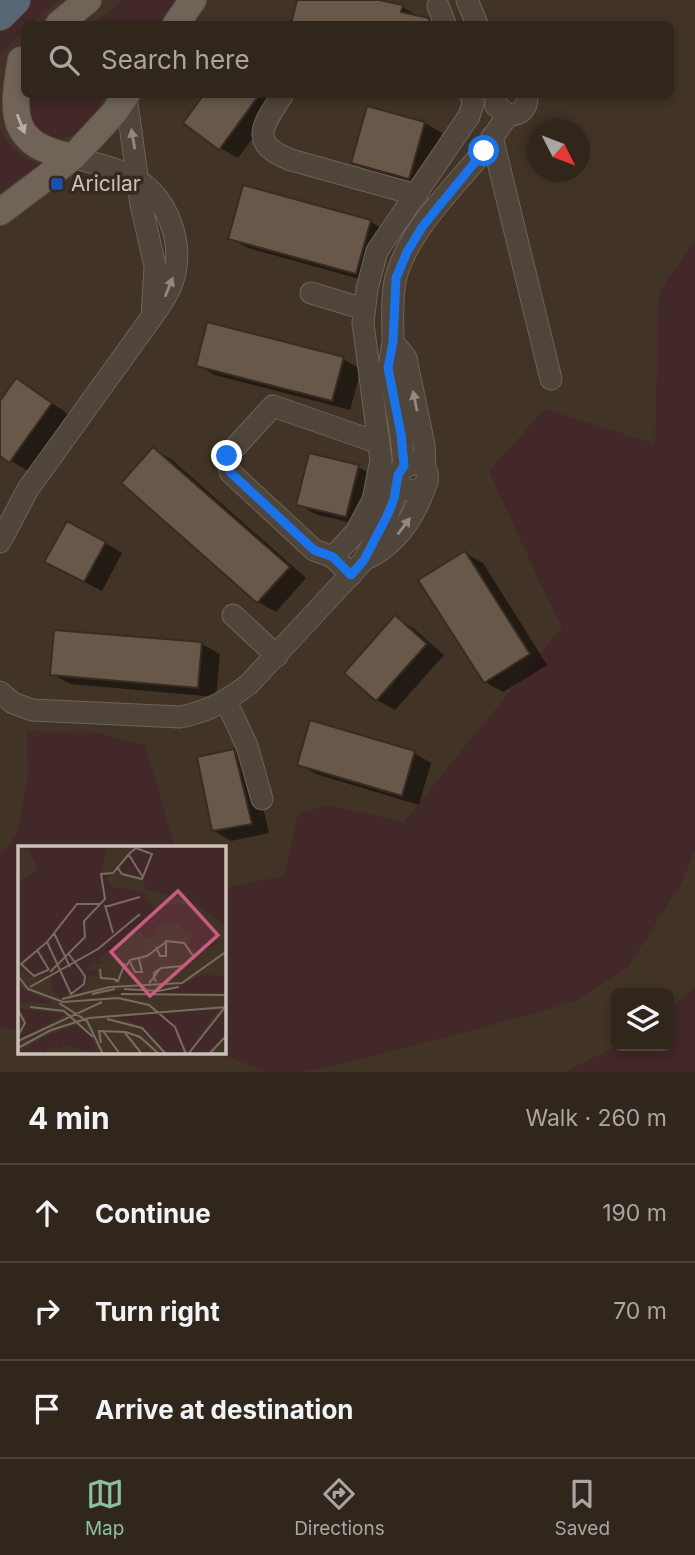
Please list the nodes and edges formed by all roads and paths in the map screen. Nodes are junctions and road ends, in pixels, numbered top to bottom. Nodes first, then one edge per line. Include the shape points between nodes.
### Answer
1 (15, 0) edge
2 (88, 0) edge
3 (193, 0) edge
4 (467, 0) edge
5 (0, 15) edge
6 (63, 21) edge
7 (178, 21) edge
8 (476, 21) edge
9 (21, 60) edge
10 (21, 70) edge
11 (0, 85) edge
12 (124, 98) edge
13 (126, 98) edge
14 (280, 98) edge
15 (472, 98) edge
16 (496, 98) edge
17 (524, 102) edge
18 (492, 137) junction
19 (73, 157) junction
20 (139, 181) junction
21 (417, 195) junction
22 (0, 212) edge
23 (311, 293) dead end
24 (365, 309) junction
25 (393, 342) junction
26 (551, 379) dead end
27 (379, 443) junction
28 (401, 473) junction
29 (425, 478) junction
30 (0, 542) edge
31 (333, 557) junction
32 (357, 567) junction
33 (233, 615) dead end
34 (277, 656) junction
35 (0, 692) edge
36 (226, 701) junction
37 (262, 799) dead end

1 - 5 highway
2 - 6 main road
3 - 7 main road
4 - 8 street
9 - 11 main road
10 -> 19 main road via 15,108 21,130 45,151
12 - 19 main road
20 -> 13 street
14 - 21 street via 266,120 263,135 273,153
15 - 21 street via 470,116
16 - 17 street via 496,106
17 - 18 street
18 - 25 street via 407,252 396,278
18 - 26 street
19 - 20 street
19 - 22 main road
20 - 30 street via 156,195 172,226 175,274 167,296 28,489
21 - 24 street via 377,251
23 - 24 street
24 - 27 street via 366,355
25 - 28 street via 388,368 401,434
29 -> 25 street via 424,445 406,358
27 - 31 street via 381,460 373,500 356,532
27 - 31 street via 274,406 227,456 230,472 314,550
28 - 29 street via 412,463
28 - 32 street via 387,516
32 -> 29 street via 390,544 408,523
31 - 32 street
32 - 34 street
33 - 34 street
34 - 36 street
35 - 36 street via 32,710 128,715 180,717
36 - 37 street via 247,746

